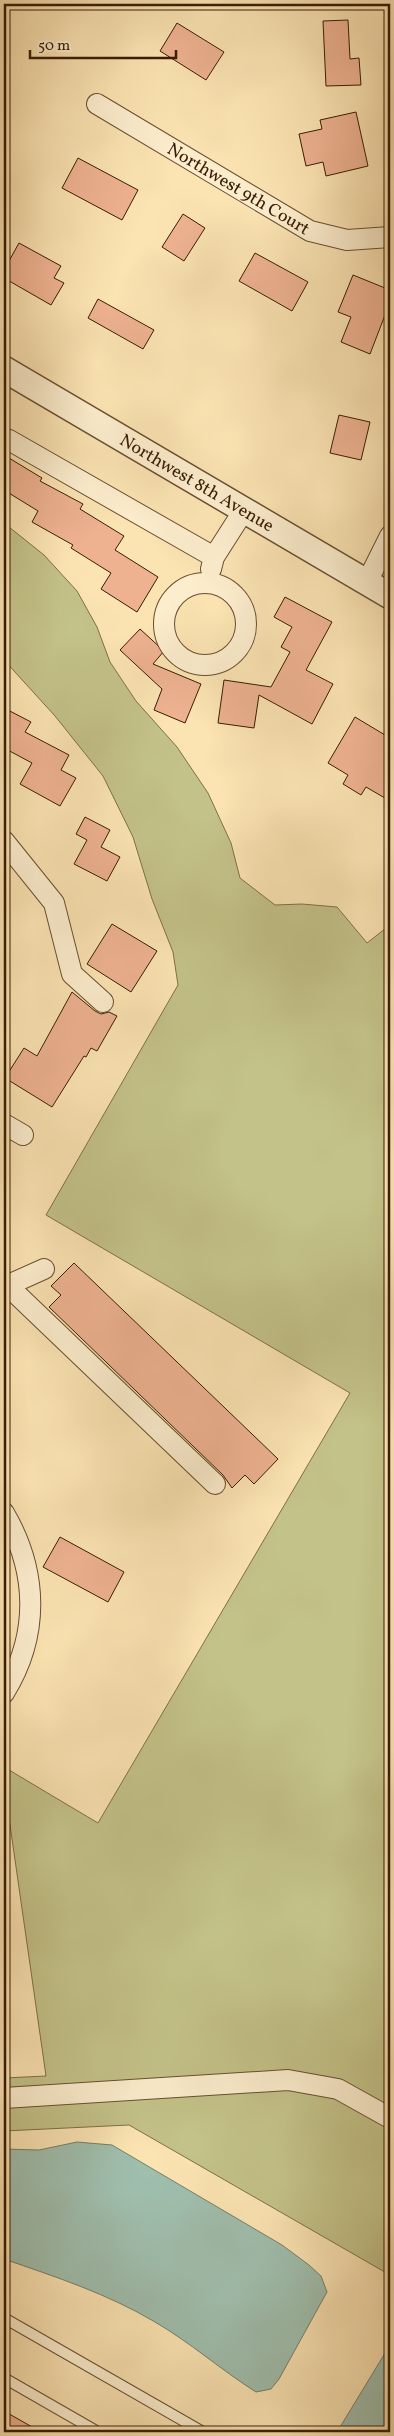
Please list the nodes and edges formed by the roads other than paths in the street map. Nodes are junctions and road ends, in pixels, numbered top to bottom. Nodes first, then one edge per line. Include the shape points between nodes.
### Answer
1 (98, 104) dead end
2 (390, 237) edge
3 (4, 368) edge
4 (9, 440) dead end
5 (244, 510) junction
6 (390, 536) edge
7 (214, 557) junction
8 (367, 582) junction
9 (213, 583) junction
10 (390, 596) edge
11 (4, 842) edge
12 (103, 1002) dead end
13 (4, 1124) edge
14 (23, 1135) dead end
15 (44, 1269) dead end
16 (6, 1287) edge
17 (215, 1484) dead end
18 (4, 1513) edge
19 (4, 1693) edge
20 (4, 2098) edge
21 (390, 2118) edge
22 (4, 2318) edge
23 (4, 2378) edge
24 (80, 2428) edge
25 (98, 2432) edge
26 (203, 2432) edge

1 - 2 street, Northwest 9th Court via 310,231 347,240
3 - 5 street, Northwest 8th Avenue
4 - 7 street
5 - 7 street
5 - 8 street, Northwest 8th Avenue
6 - 8 street
7 - 9 street via 211,567
8 - 10 street, Northwest 8th Avenue
9 - 9 street via 193,584 176,593 165,610 163,620 166,640 172,649 199,665 222,662 232,656 244,637 245,614 241,603 234,594
11 - 12 street via 54,903 72,974
13 - 14 street
15 - 16 street
16 - 17 street
18 - 19 street via 21,1552 29,1582 30,1617 24,1652
20 - 21 street via 288,2080 338,2089
22 - 26 lane
23 - 24 lane
24 - 25 lane

